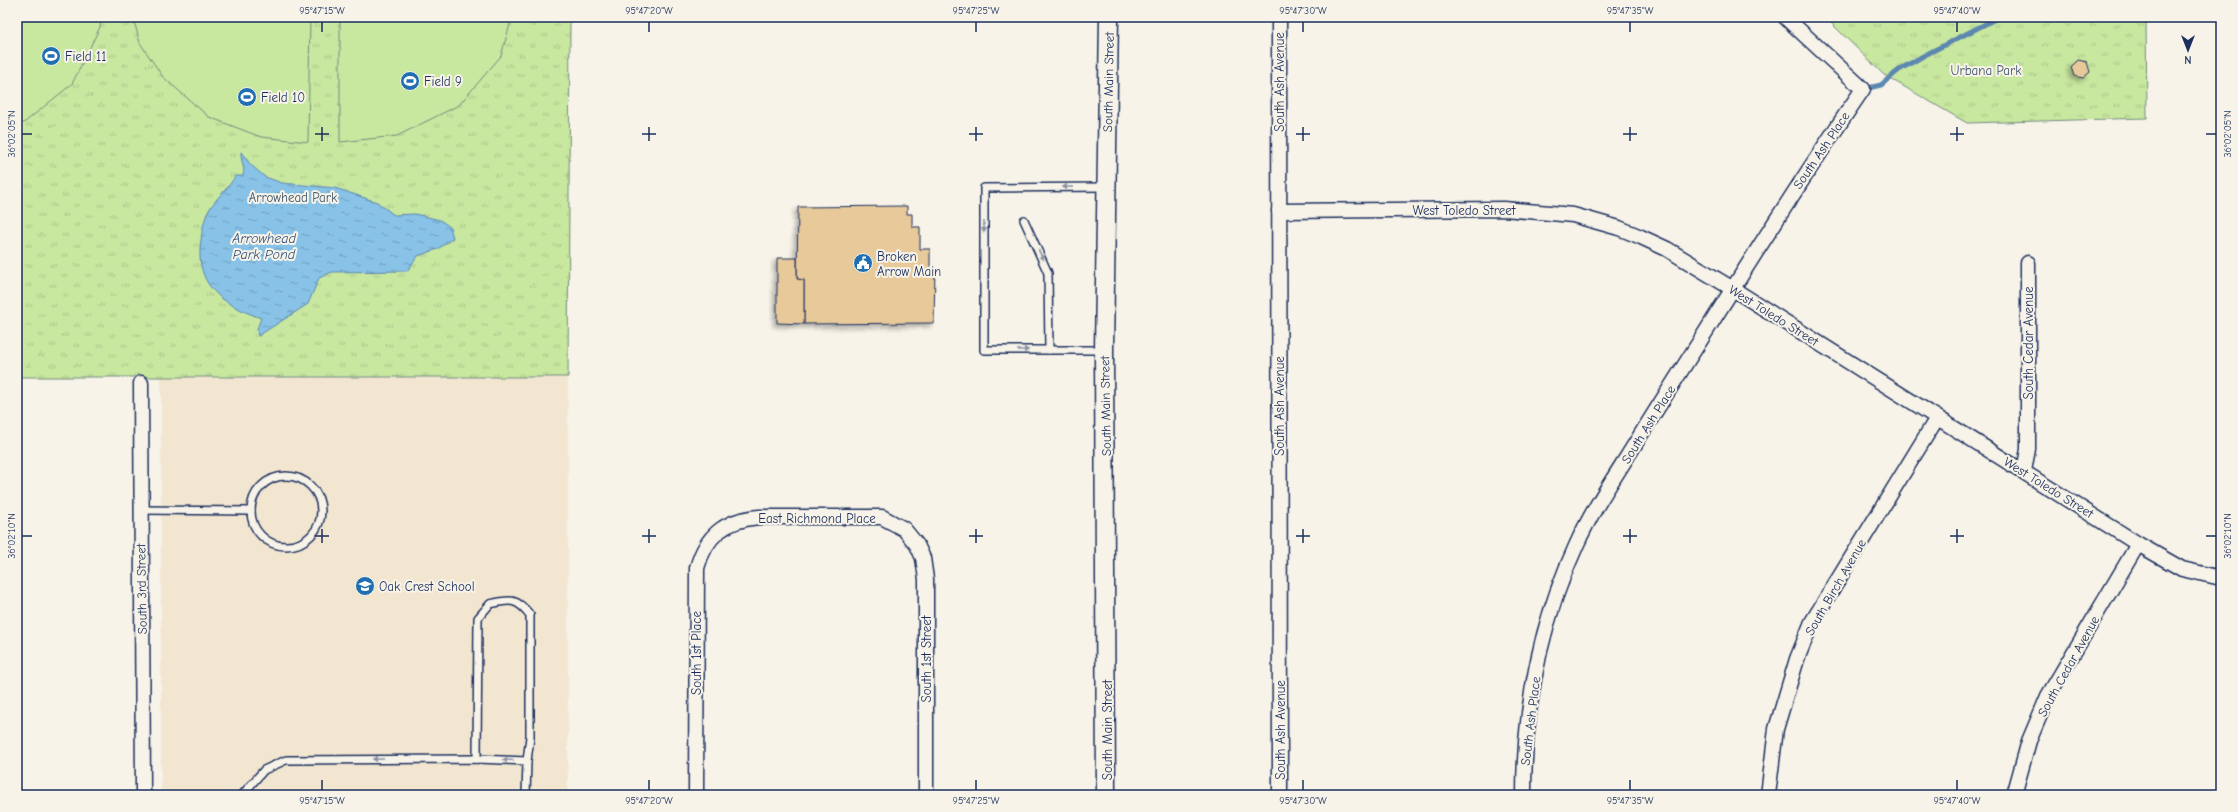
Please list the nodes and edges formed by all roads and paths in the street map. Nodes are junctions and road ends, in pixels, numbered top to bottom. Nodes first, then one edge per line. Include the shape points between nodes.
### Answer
1 (1109, 17) edge
2 (1279, 17) edge
3 (1785, 17) edge
4 (1107, 187) junction
5 (1279, 212) junction
6 (1024, 220) dead end
7 (2028, 262) dead end
8 (1733, 289) junction
9 (1049, 350) junction
10 (1104, 350) junction
11 (141, 382) dead end
12 (1936, 418) junction
13 (2024, 471) junction
14 (140, 510) junction
15 (250, 511) junction
16 (728, 524) joint
17 (904, 529) joint
18 (2138, 544) junction
19 (2221, 578) edge
20 (476, 759) junction
21 (527, 761) junction
22 (143, 795) edge
23 (242, 795) edge
24 (526, 795) edge
25 (696, 795) edge
26 (926, 795) edge
27 (1106, 795) edge
28 (1280, 795) edge
29 (1524, 795) edge
30 (1768, 795) edge
31 (2014, 795) edge

1 - 4 street, South Main Street
2 - 5 street, South Ash Avenue
3 - 8 street, South Ash Place via 1863,89 1770,227
4 -> 9 lane via 984,188 984,350
4 - 10 street, South Main Street
5 - 8 street, West Toledo Street via 1504,209 1573,215 1641,237
5 - 28 street, South Ash Avenue
6 -> 9 lane via 1048,273
7 - 13 street, South Cedar Avenue via 2028,450
8 - 12 street, West Toledo Street
8 - 29 street, South Ash Place via 1602,497 1576,546 1542,643 1530,696
9 - 10 lane
10 - 27 street, South Main Street
11 - 14 street, South 3rd Street
12 - 13 street, West Toledo Street
12 - 30 street, South Birch Avenue via 1812,622 1794,666 1776,729
13 - 18 street, West Toledo Street
14 - 15 lane
14 - 22 street, South 3rd Street
15 - 15 lane via 253,524 261,536 272,543 286,546 300,543 311,536 319,524 321,510 319,497 311,485 300,478 286,475 272,478 261,486 253,497
16 - 17 street, East Richmond Place via 744,518 759,517 882,517
16 - 25 street, South 1st Place via 712,536 700,555 697,568
17 - 26 street, South 1st Street via 917,545 923,558 926,579
18 - 19 street, West Toledo Street via 2182,569
18 - 31 street, South Cedar Avenue via 2048,696 2029,741
21 -> 20 lane
20 - 21 lane via 478,618 490,604 511,600 521,603 530,615 530,737
20 -> 23 lane via 286,760 264,770
21 - 24 lane

